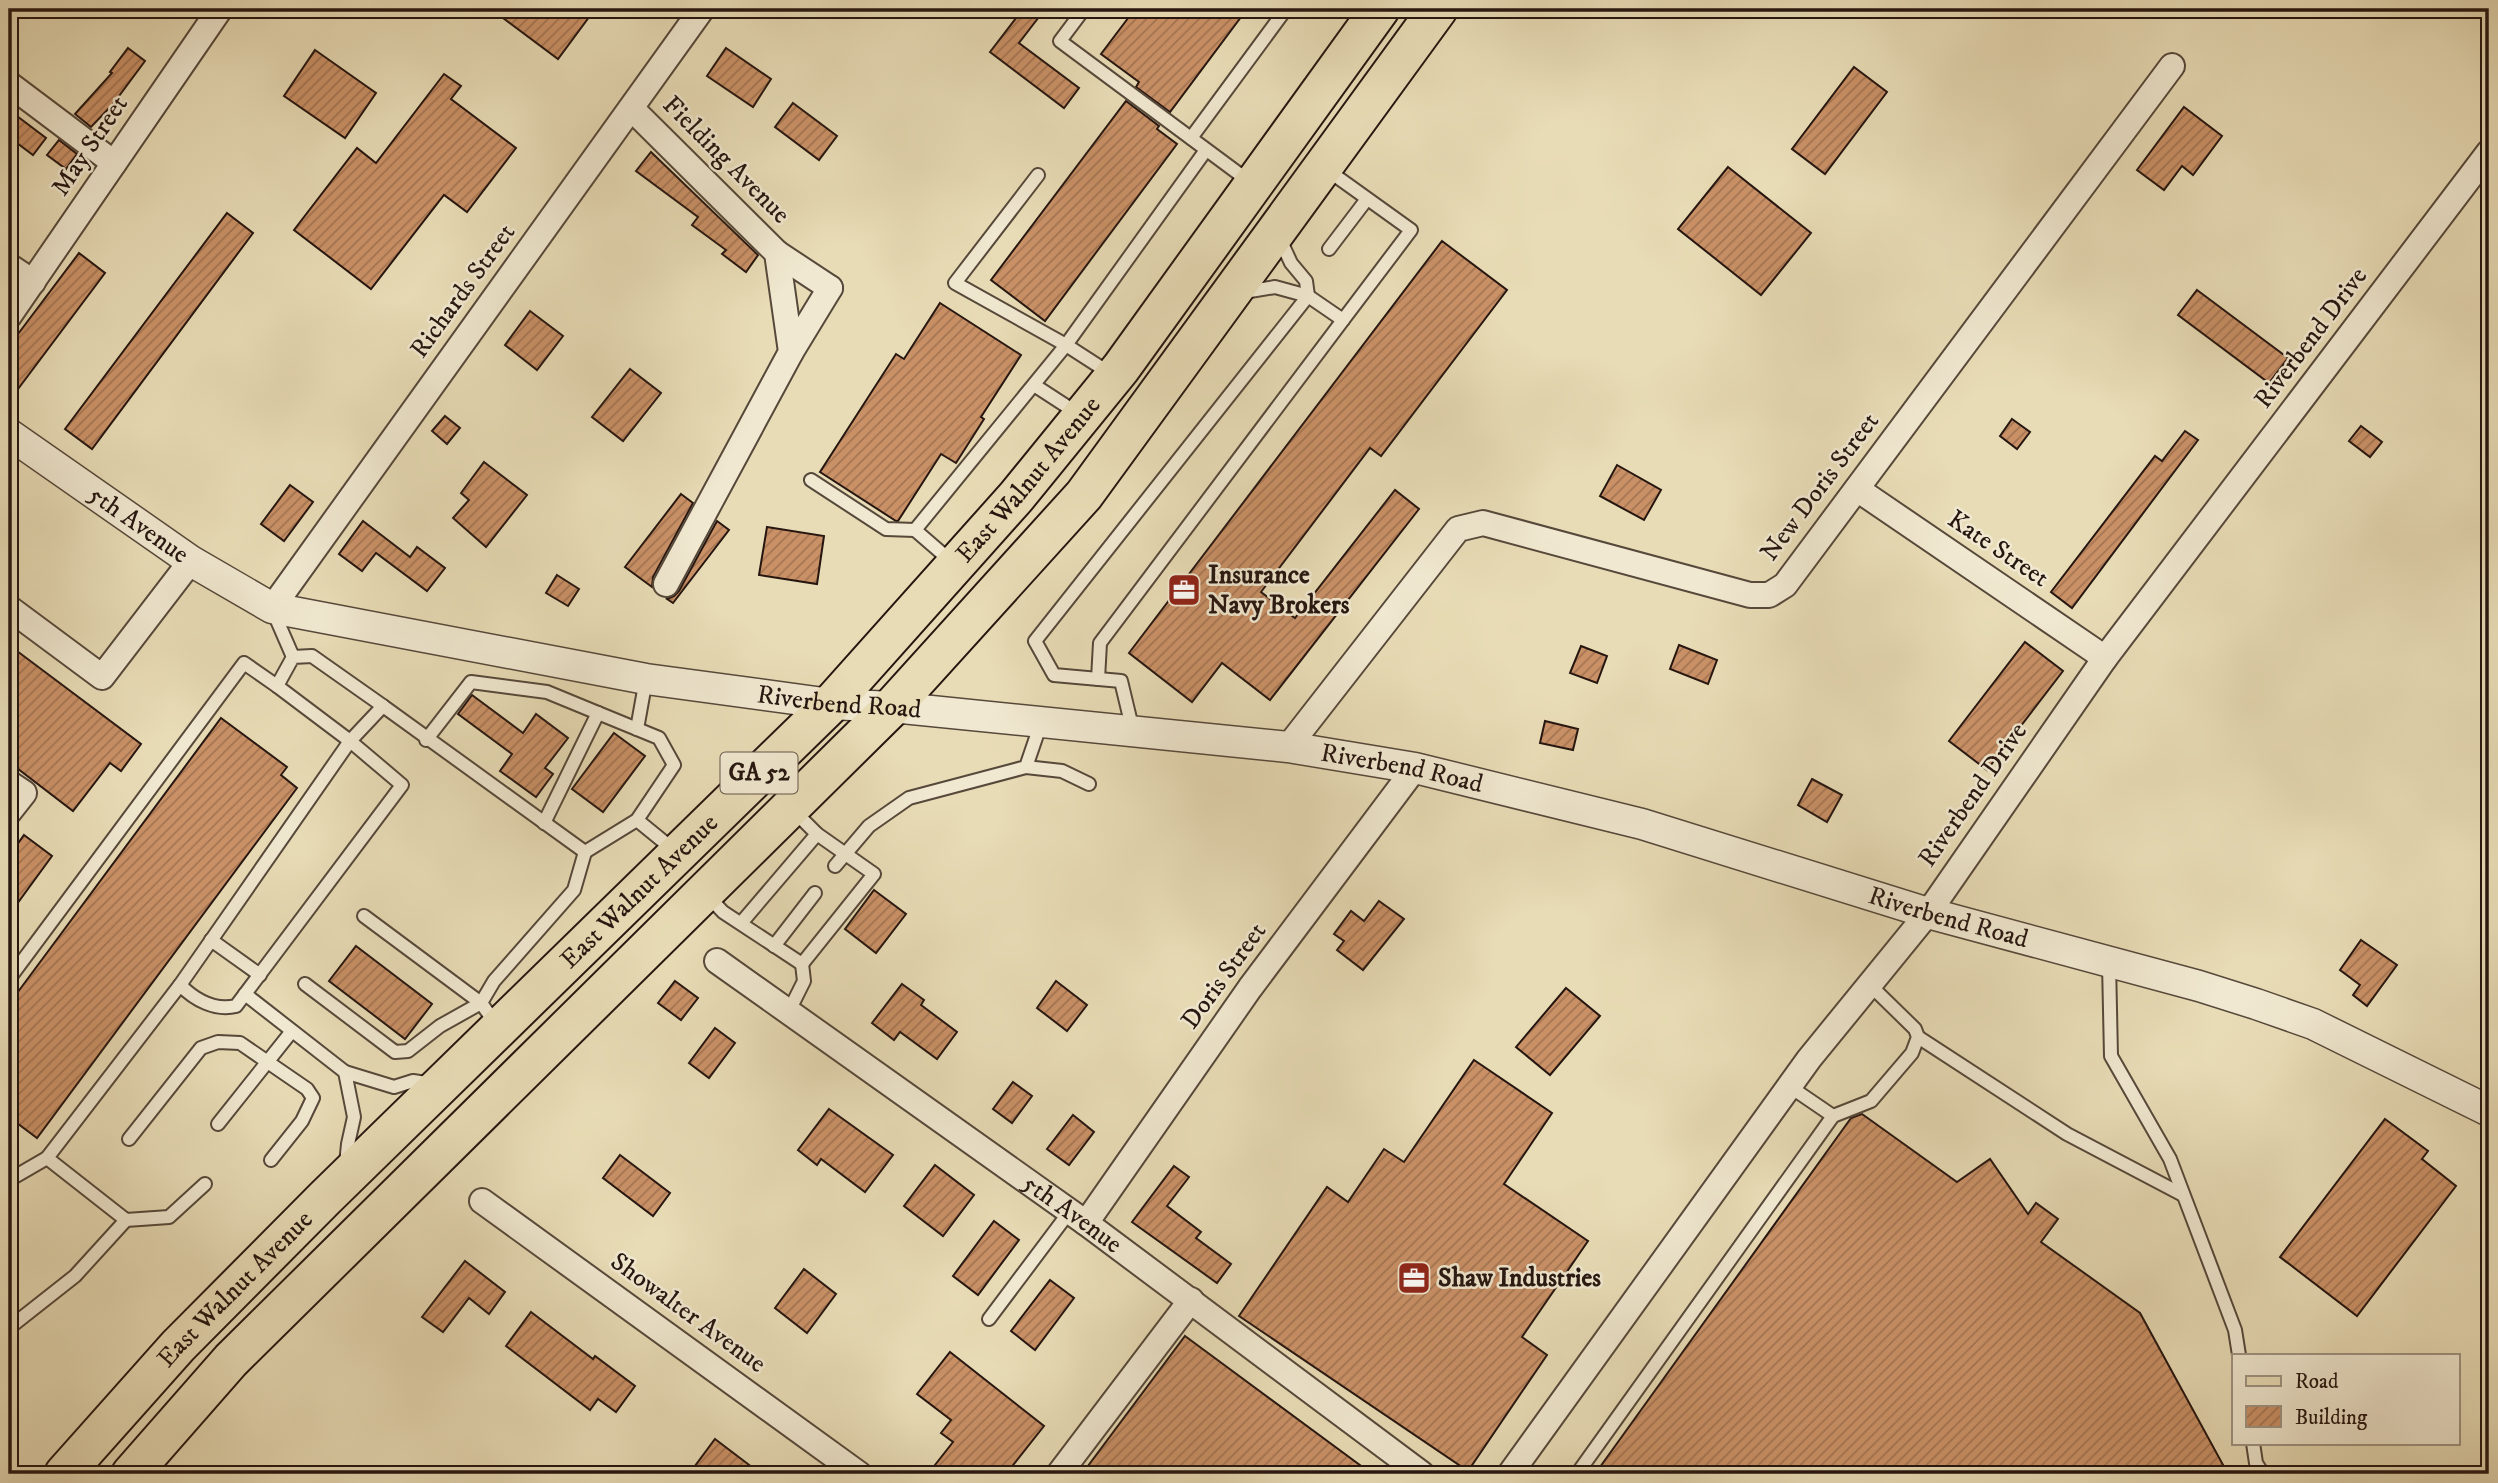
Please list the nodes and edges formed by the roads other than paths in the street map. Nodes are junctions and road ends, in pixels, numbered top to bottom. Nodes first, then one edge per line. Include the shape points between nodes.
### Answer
1 (220, 9) edge
2 (702, 9) edge
3 (1084, 9) edge
4 (1286, 9) edge
5 (1380, 9) edge
6 (1438, 9) edge
7 (2172, 66) dead end
8 (9, 84) edge
9 (632, 109) junction
10 (1191, 138) junction
11 (1206, 150) junction
12 (2489, 152) edge
13 (114, 163) junction
14 (1323, 167) junction
15 (1038, 175) dead end
16 (1253, 184) junction
17 (1367, 199) junction
18 (1276, 232) junction
19 (1329, 249) dead end
20 (777, 253) junction
21 (9, 266) edge
22 (33, 282) junction
23 (830, 288) junction
24 (1233, 293) junction
25 (1308, 296) junction
26 (784, 298) junction
27 (9, 316) edge
28 (1343, 320) junction
29 (1066, 345) junction
30 (791, 352) junction
31 (1114, 376) junction
32 (1034, 385) junction
33 (1082, 416) junction
34 (9, 434) edge
35 (811, 480) dead end
36 (1857, 489) junction
37 (915, 530) junction
38 (191, 561) junction
39 (955, 565) junction
40 (666, 584) dead end
41 (9, 608) edge
42 (272, 608) junction
43 (293, 657) junction
44 (2105, 658) junction
45 (547, 677) junction
46 (646, 679) junction
47 (1098, 679) junction
48 (277, 686) junction
49 (831, 704) junction
50 (383, 706) junction
51 (892, 708) junction
52 (598, 713) junction
53 (1041, 722) junction
54 (637, 729) junction
55 (1133, 732) junction
56 (426, 740) junction
57 (350, 741) junction
58 (1288, 747) junction
59 (1026, 767) junction
60 (1415, 768) junction
61 (9, 783) edge
62 (1089, 783) dead end
63 (791, 807) junction
64 (9, 812) edge
65 (637, 820) junction
66 (544, 823) junction
67 (817, 834) junction
68 (585, 852) junction
69 (677, 853) junction
70 (844, 853) junction
71 (835, 866) dead end
72 (704, 893) junction
73 (815, 893) dead end
74 (1928, 913) junction
75 (363, 916) dead end
76 (742, 922) junction
77 (211, 940) junction
78 (774, 946) junction
79 (717, 961) dead end
80 (2109, 961) junction
81 (802, 964) junction
82 (260, 975) junction
83 (9, 979) edge
84 (305, 984) dead end
85 (180, 985) junction
86 (1870, 985) junction
87 (245, 994) junction
88 (789, 1011) junction
89 (490, 1015) junction
90 (292, 1031) junction
91 (1918, 1037) junction
92 (268, 1062) junction
93 (345, 1072) junction
94 (440, 1084) junction
95 (1789, 1086) junction
96 (2489, 1111) edge
97 (1833, 1116) junction
98 (218, 1124) dead end
99 (129, 1139) dead end
100 (47, 1158) junction
101 (271, 1160) dead end
102 (345, 1178) junction
103 (9, 1180) edge
104 (205, 1184) dead end
105 (2183, 1195) junction
106 (482, 1200) dead end
107 (1078, 1217) junction
108 (125, 1220) junction
109 (1191, 1300) junction
110 (989, 1318) dead end
111 (9, 1328) edge
112 (2239, 1354) edge
113 (2253, 1444) edge
114 (64, 1474) edge
115 (131, 1474) edge
116 (859, 1474) edge
117 (1059, 1474) edge
118 (1422, 1474) edge
119 (1510, 1474) edge
120 (1577, 1474) edge
121 (2263, 1474) edge

1 - 13 street, May Street
2 - 9 street, Richards Street
3 - 10 lane via 1060,41
4 - 10 lane
5 - 16 main road, East Walnut Avenue / GA 52
6 - 14 main road, East Walnut Avenue / GA 52
7 - 36 street, New Doris Street
8 - 13 street
9 - 20 street, Fielding Avenue
9 - 42 street, Richards Street
10 - 11 lane
11 - 16 lane
11 - 29 lane
12 - 44 street, Riverbend Drive
13 - 22 street, May Street
14 - 17 lane
14 - 18 main road, East Walnut Avenue / GA 52
15 - 29 lane via 955,283
16 - 31 main road, East Walnut Avenue / GA 52
17 - 19 lane
17 - 28 lane via 1411,230
18 - 24 main road, East Walnut Avenue / GA 52
18 - 25 lane via 1306,281
20 - 23 street, Fielding Avenue
20 - 26 street, Fielding Avenue
21 - 22 street
22 - 27 street, May Street
23 - 26 street
23 - 30 street
24 - 25 lane via 1275,287
24 - 51 main road, East Walnut Avenue / GA 52 via 1084,495
25 - 28 lane
25 - 47 lane via 1035,641 1054,675
26 - 30 street, Fielding Avenue
28 - 47 lane via 1100,643
29 - 31 lane
29 - 32 lane
30 - 40 street
31 - 33 main road, East Walnut Avenue / GA 52
32 - 33 lane
32 - 37 lane
33 - 39 main road, East Walnut Avenue / GA 52
34 - 38 street, 5th Avenue
35 - 37 lane via 886,529
36 - 44 street, Kate Street
36 - 58 street, New Doris Street via 1785,585 1769,595 1750,595 1483,523 1458,529
37 - 39 lane
38 - 41 street via 102,677
38 - 42 street, 5th Avenue
39 - 49 main road, East Walnut Avenue / GA 52
42 - 43 lane
42 - 45 street, Riverbend Road
43 - 48 lane
43 - 50 lane via 312,656
44 - 74 street, Riverbend Drive
45 - 46 street, Riverbend Road
45 - 52 lane
45 - 56 lane via 471,681
46 - 49 street, Riverbend Road
46 - 54 lane
47 - 55 lane via 1121,681
48 - 57 lane
48 - 83 lane via 244,663
49 - 51 street, Riverbend Road
49 - 69 main road, East Walnut Avenue / GA 52
50 - 56 lane
50 - 57 lane
51 - 53 street, Riverbend Road
51 - 63 main road, East Walnut Avenue / GA 52
52 - 54 lane
52 - 66 lane
53 - 55 street, Riverbend Road
53 - 59 lane
54 - 65 lane via 659,738 674,765
55 - 58 street, Riverbend Road
56 - 66 lane
57 - 77 lane
57 - 82 lane via 402,785
58 - 60 street, Riverbend Road
59 - 62 lane via 1062,771
59 - 70 lane via 909,798 869,826
60 - 74 street, Riverbend Road via 1642,824
60 - 107 street, Doris Street
61 - 64 street via 24,793
63 - 67 lane
63 - 72 main road, East Walnut Avenue / GA 52
65 - 68 lane
65 - 69 lane
66 - 68 lane
67 - 70 lane
67 - 76 lane
68 - 89 lane via 575,890 494,981
69 - 89 main road, East Walnut Avenue / GA 52
70 - 71 lane
70 - 81 lane via 874,874
72 - 76 lane via 723,912
72 - 115 main road, East Walnut Avenue / GA 52 via 230,1360
73 - 78 lane
74 - 80 street, Riverbend Road
74 - 86 street, Riverbend Drive
75 - 89 lane
76 - 78 lane
77 - 82 lane
77 - 85 lane
78 - 81 lane
79 - 88 street, 5th Avenue
80 - 96 street, Riverbend Road via 2313,1024
80 - 105 lane via 2111,1056 2170,1159
81 - 88 lane via 804,981
82 - 87 lane
84 - 89 lane via 395,1052 408,1051 440,1026
85 - 87 lane via 223,1009 236,1006
85 - 100 lane
86 - 91 lane
86 - 95 street, Riverbend Drive
87 - 90 lane
88 - 107 street, 5th Avenue
89 - 94 main road, East Walnut Avenue / GA 52
90 - 92 lane
90 - 93 lane
91 - 97 lane via 1912,1053 1871,1101
91 - 105 lane via 2067,1135
92 - 98 lane
92 - 99 lane via 240,1043 218,1042 201,1048
92 - 101 lane via 313,1098 302,1121
93 - 94 lane via 394,1087 414,1081
93 - 102 lane via 354,1116
94 - 102 main road, East Walnut Avenue / GA 52
95 - 97 lane
95 - 119 street, Riverbend Drive
97 - 120 lane
100 - 103 lane
100 - 108 lane
102 - 114 main road, East Walnut Avenue / GA 52 via 178,1346
104 - 108 lane via 169,1217
105 - 112 lane via 2235,1330
106 - 116 street, Showalter Avenue
107 - 109 street, 5th Avenue
107 - 110 lane
108 - 111 lane via 75,1276
109 - 117 street
109 - 118 street, 5th Avenue
113 - 121 lane

